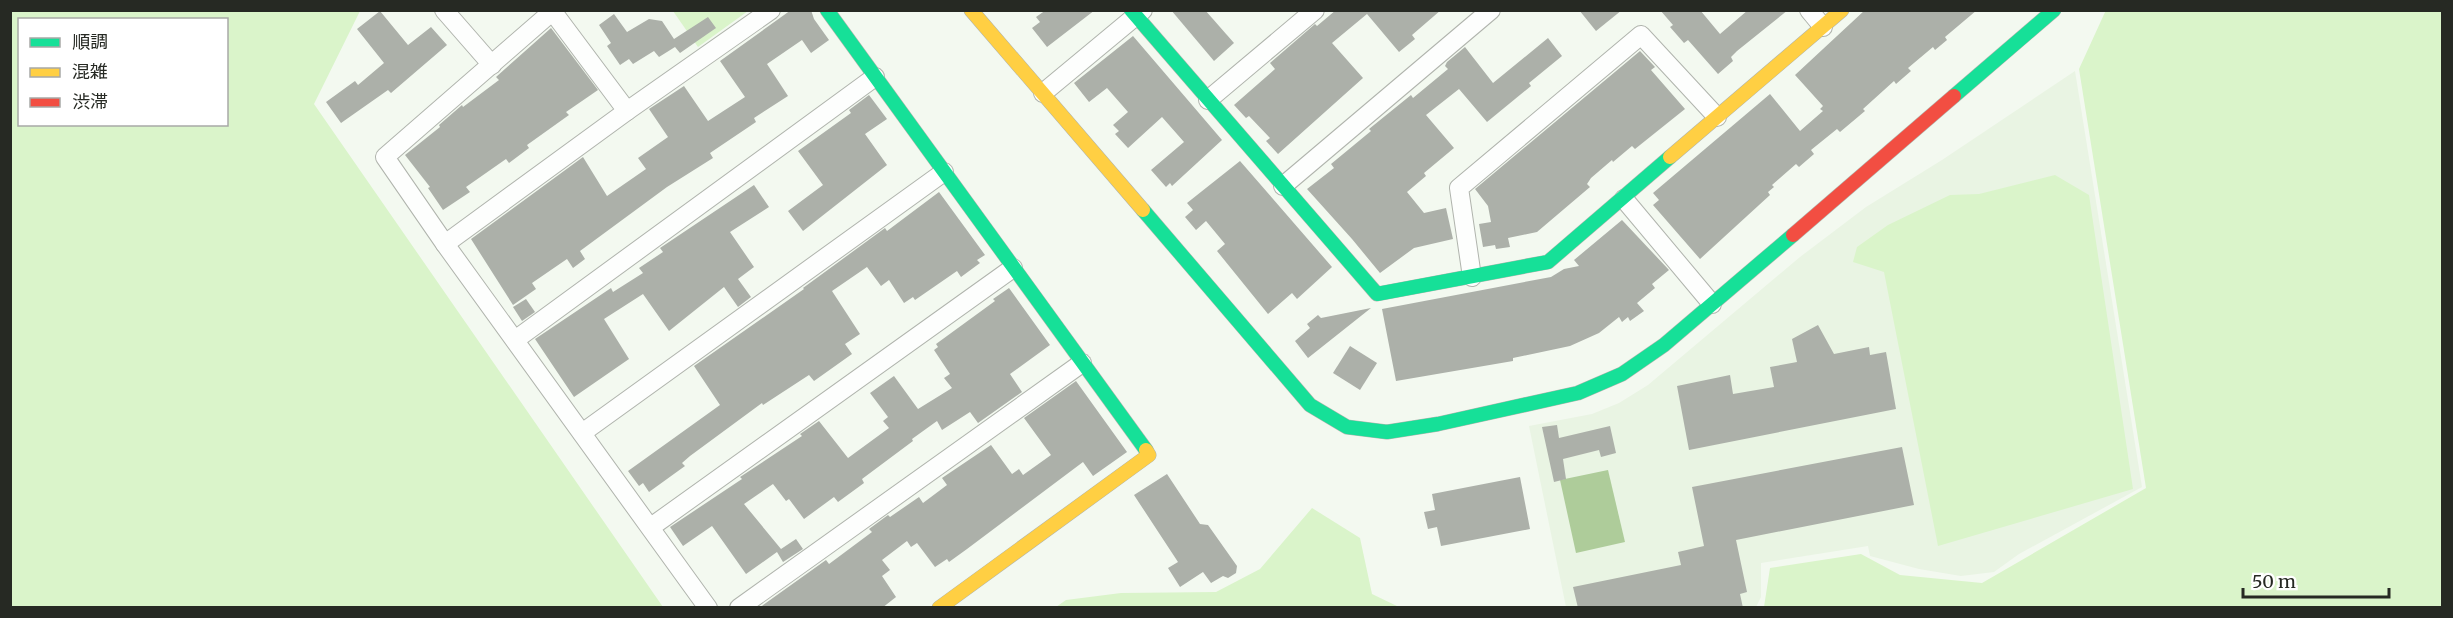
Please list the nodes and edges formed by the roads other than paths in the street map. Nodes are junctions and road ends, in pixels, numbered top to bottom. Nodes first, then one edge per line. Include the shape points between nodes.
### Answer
1 (444, 10) edge
2 (771, 10) edge
3 (827, 10) edge
4 (971, 10) edge
5 (1315, 10) edge
6 (1491, 10) edge
7 (1809, 10) edge
8 (1842, 10) edge
9 (2054, 10) edge
10 (554, 11) edge
11 (1137, 12) edge
12 (1823, 27) junction
13 (492, 65) junction
14 (875, 77) junction
15 (1043, 93) junction
16 (1208, 100) junction
17 (627, 111) junction
18 (1717, 117) junction
19 (944, 172) junction
20 (1283, 186) junction
21 (1624, 199) junction
22 (445, 244) junction
23 (1013, 268) junction
24 (1472, 277) junction
25 (1712, 303) junction
26 (515, 340) junction
27 (1082, 363) junction
28 (582, 433) junction
29 (651, 527) junction
30 (708, 608) edge
31 (739, 608) edge
32 (939, 608) edge

1 - 13 street
2 - 17 street
3 - 14 street
4 - 15 street
5 - 16 street
6 - 20 street
7 - 12 street
8 - 12 street
9 - 25 street
10 - 13 street
10 - 17 street
11 - 15 street
11 - 16 street
12 - 18 street
13 - 22 street via 385,157
14 - 19 street
14 - 26 street
15 - 25 street via 1297,391 1310,405 1350,428 1408,430 1585,391 1637,365
16 - 20 street
17 - 22 street
18 - 21 street
18 - 24 street via 1641,35 1458,188
19 - 23 street
19 - 28 street
20 - 24 street via 1377,294
21 - 24 street via 1548,262
21 - 25 street
22 - 26 street
23 - 27 street
23 - 29 street
26 - 28 street
27 - 31 street
27 - 32 street via 1149,455
28 - 29 street
29 - 30 street

